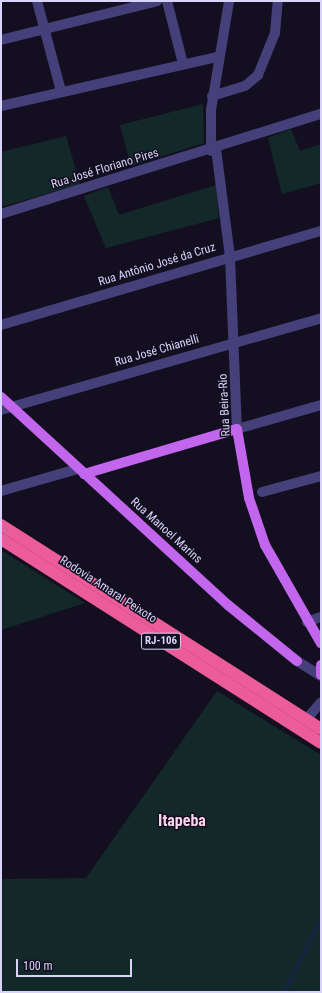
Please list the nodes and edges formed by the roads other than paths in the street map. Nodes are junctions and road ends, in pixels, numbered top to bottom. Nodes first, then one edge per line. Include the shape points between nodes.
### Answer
1 (37, 1) edge
2 (157, 1) edge
3 (167, 1) edge
4 (229, 1) edge
5 (278, 1) edge
6 (45, 30) junction
7 (1, 40) edge
8 (217, 57) junction
9 (182, 64) junction
10 (62, 91) junction
11 (212, 96) junction
12 (1, 106) edge
13 (321, 114) edge
14 (214, 150) junction
15 (1, 214) edge
16 (321, 231) edge
17 (230, 257) junction
18 (321, 318) edge
19 (1, 325) edge
20 (236, 342) junction
21 (1, 397) edge
22 (321, 405) edge
23 (11, 406) junction
24 (1, 410) edge
25 (237, 429) junction
26 (81, 471) junction
27 (321, 476) edge
28 (1, 491) edge
29 (262, 492) dead end
30 (1, 525) edge
31 (1, 539) edge
32 (321, 617) edge
33 (307, 622) junction
34 (321, 643) edge
35 (297, 661) joint
36 (321, 665) edge
37 (321, 676) edge
38 (321, 702) edge
39 (306, 720) junction
40 (321, 729) edge
41 (321, 743) edge

1 - 6 street
2 - 6 street
3 - 9 street
4 - 8 street, Rua Beira-Rio
5 - 11 street via 275,33 258,75 245,86
6 - 7 street
6 - 10 street
8 - 9 street
8 - 11 street, Rua Beira-Rio
9 - 10 street
10 - 12 street
11 - 14 street, Rua Beira-Rio
13 - 14 street, Rua José Floriano Pires
14 - 15 street, Rua José Floriano Pires
14 - 17 street, Rua Beira-Rio
16 - 17 street, Rua Antônio José da Cruz
17 - 19 street, Rua Antônio José da Cruz
17 - 20 street, Rua Beira-Rio
18 - 20 street, Rua José Chianelli
20 - 23 street, Rua José Chianelli
20 - 25 street, Rua Beira-Rio
21 - 23 main road, Rua Manoel Marins
22 - 25 street
23 - 24 street, Rua José Chianelli
23 - 26 main road, Rua Manoel Marins
25 - 26 main road
25 - 33 main road, Rua Beira-Rio via 256,521 272,560
26 - 28 street
26 - 35 main road, Rua Manoel Marins via 228,605
27 - 29 street
30 - 39 highway, Rodovia Amaral Peixoto / RJ-106
31 - 41 highway, Rodovia Amaral Peixoto / RJ-106
32 - 33 street
33 - 34 main road, Rua Beira-Rio
35 - 37 street, Rua Manoel Marins
36 - 37 main road
38 - 39 street
39 - 40 highway, Rodovia Amaral Peixoto / RJ-106

